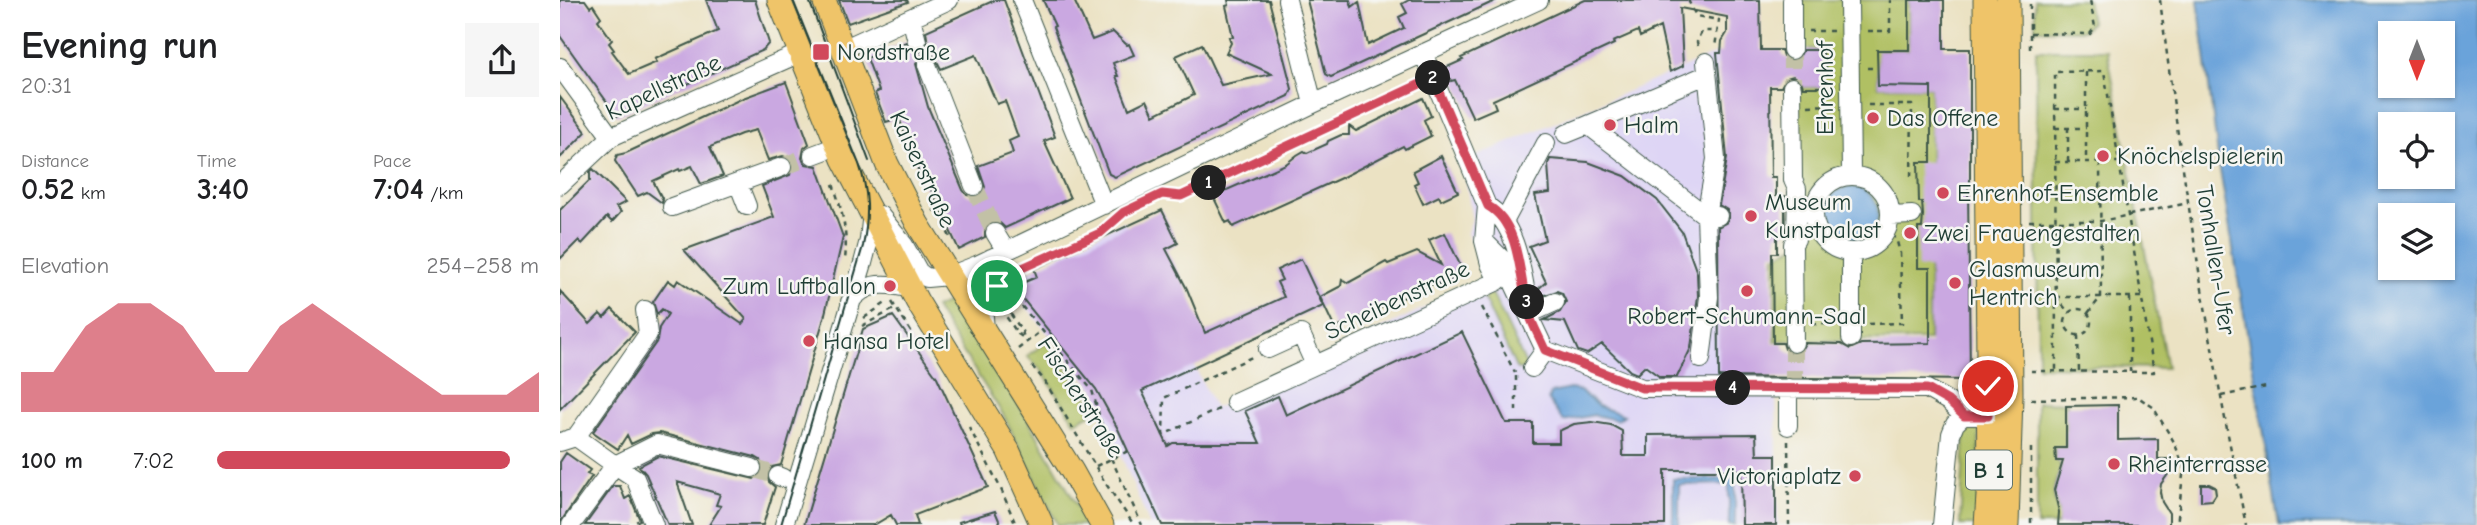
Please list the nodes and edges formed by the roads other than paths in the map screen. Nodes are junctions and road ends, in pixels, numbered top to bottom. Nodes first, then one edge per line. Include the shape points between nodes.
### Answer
1 (779, 0) edge
2 (824, 0) edge
3 (950, 0) edge
4 (1022, 0) edge
5 (1287, 0) edge
6 (1539, 0) edge
7 (1792, 0) edge
8 (1849, 0) edge
9 (1985, 0) edge
10 (2008, 0) edge
11 (911, 18) junction
12 (917, 41) dead end
13 (843, 49) junction
14 (1792, 50) tunnel mouth
15 (800, 52) junction
16 (1423, 53) junction
17 (927, 65) dead end
18 (560, 67) edge
19 (1792, 87) tunnel mouth
20 (1313, 104) junction
21 (1588, 125) junction
22 (1566, 134) dead end
23 (611, 137) junction
24 (1546, 143) dead end
25 (782, 167) tunnel mouth
26 (1851, 175) junction
27 (738, 183) junction
28 (560, 185) edge
29 (974, 186) tunnel mouth
30 (867, 202) junction
31 (1104, 205) junction
32 (747, 206) dead end
33 (673, 207) dead end
34 (1496, 214) junction
35 (1801, 215) junction
36 (1912, 215) dead end
37 (1712, 216) junction
38 (1890, 216) junction
39 (995, 233) tunnel mouth
40 (1851, 252) junction
41 (998, 255) junction
42 (1505, 274) junction
43 (949, 276) junction
44 (898, 295) junction
45 (850, 302) junction
46 (1555, 302) dead end
47 (645, 310) dead end
48 (1529, 314) junction
49 (985, 330) junction
50 (1851, 338) dead end
51 (1794, 343) tunnel mouth
52 (1268, 349) road end
53 (1545, 350) junction
54 (1701, 359) dead end
55 (1315, 365) junction
56 (1524, 372) road end
57 (1792, 385) junction
58 (1235, 402) road end
59 (1964, 416) junction
60 (1988, 416) junction
61 (1788, 426) road end
62 (568, 440) edge
63 (615, 465) junction
64 (752, 468) tunnel mouth
65 (2008, 482) junction
66 (571, 525) edge
67 (654, 525) edge
68 (784, 525) edge
69 (1042, 525) edge
70 (1102, 525) edge
71 (1942, 525) edge
72 (1986, 525) edge
73 (2007, 525) edge

1 - 15 main road, Kaiserstraße
2 - 13 main road, Kaiserstraße
3 - 11 street
4 - 31 street
5 - 20 street
6 - 16 street
7 - 14 street, Ehrenhof
8 - 26 street, Ehrenhof
9 - 60 main road, B 1
10 - 65 main road, B 1
11 - 12 street
11 - 13 street
13 - 43 main road, Kaiserstraße via 887,164
15 - 23 street, Kapellstraße
15 - 30 main road, Kaiserstraße via 824,151
16 - 20 street
16 - 34 street, Scheibenstraße
17 - 29 street
18 - 23 street
19 - 35 street, Ehrenhof via 1793,180
20 - 31 street
21 - 22 street
21 - 37 street
21 - 37 street via 1704,62 1716,139
23 - 28 street, Kapellstraße
24 - 34 street
25 - 27 street
26 - 35 street, Ehrenhof via 1828,183
26 - 38 street via 1875,183 1889,203
27 - 32 street
27 - 33 street
30 - 43 street, Kaiserstraße via 904,245 919,272 932,278
30 - 44 main road, Kaiserstraße
30 - 45 street via 869,240
31 - 41 street
34 - 42 street
34 - 42 street, Scheibenstraße via 1484,241
35 - 40 street, Ehrenhof via 1821,237
35 - 51 street, Ehrenhof via 1793,244
36 - 38 street
37 - 54 street
38 - 40 street via 1877,243
39 - 41 street
40 - 50 street
41 - 43 street
41 - 49 street via 984,304
42 - 48 street
42 - 55 street, Scheibenstraße
43 - 49 main road, Fischerstraße
44 - 45 street via 893,285 875,284
44 - 69 main road via 1008,450
45 - 68 street
46 - 48 street
47 - 62 street via 648,334
48 - 53 street
49 - 70 main road, Fischerstraße
52 - 55 street via 1301,334
53 - 56 street
53 - 57 street via 1642,388
55 - 58 street, Scheibenstraße
57 - 59 street via 1927,389
57 - 61 street
59 - 60 street
59 - 71 street via 1951,434
60 - 65 street via 2000,431
60 - 72 main road, B 1
62 - 63 street
63 - 64 street via 657,444
63 - 66 street
63 - 67 street via 635,478
65 - 73 main road, B 1

